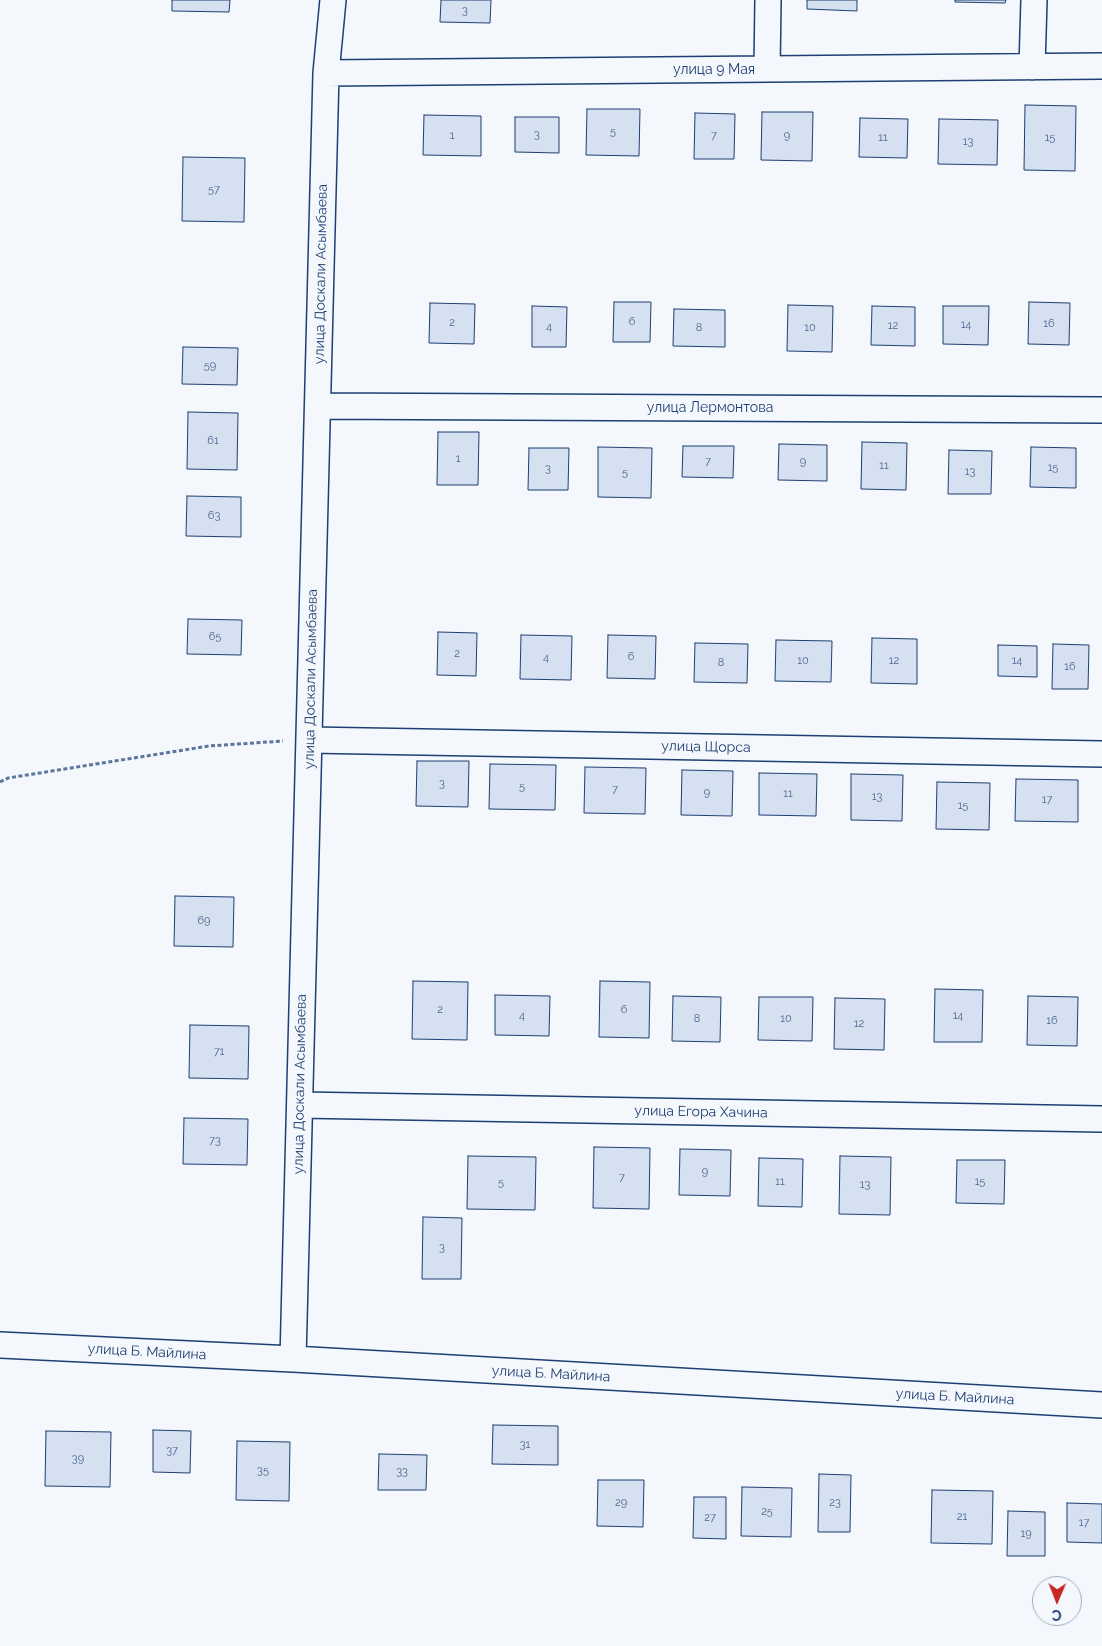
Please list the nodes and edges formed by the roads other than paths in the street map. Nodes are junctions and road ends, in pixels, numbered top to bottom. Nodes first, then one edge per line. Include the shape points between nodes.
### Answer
1 (333, 0) edge
2 (768, 0) edge
3 (1034, 0) edge
4 (1102, 66) edge
5 (1032, 67) junction
6 (767, 69) junction
7 (326, 73) junction
8 (318, 406) junction
9 (1102, 410) edge
10 (309, 740) junction
11 (1102, 754) edge
12 (300, 1105) junction
13 (1102, 1119) edge
14 (0, 1345) edge
15 (293, 1359) junction
16 (1102, 1405) edge

1 - 7 street, улица Доскали Асымбаева
2 - 6 street
3 - 5 street
4 - 5 street, улица 9 Мая
5 - 6 street, улица 9 Мая
6 - 7 street, улица 9 Мая
7 - 8 street, улица Доскали Асымбаева
8 - 9 street, улица Лермонтова
8 - 10 street, улица Доскали Асымбаева
10 - 11 street, улица Щорса
10 - 12 street, улица Доскали Асымбаева
12 - 13 street, улица Егора Хачина
12 - 15 street, улица Доскали Асымбаева
14 - 15 street, улица Б. Майлина
15 - 16 street, улица Б. Майлина

